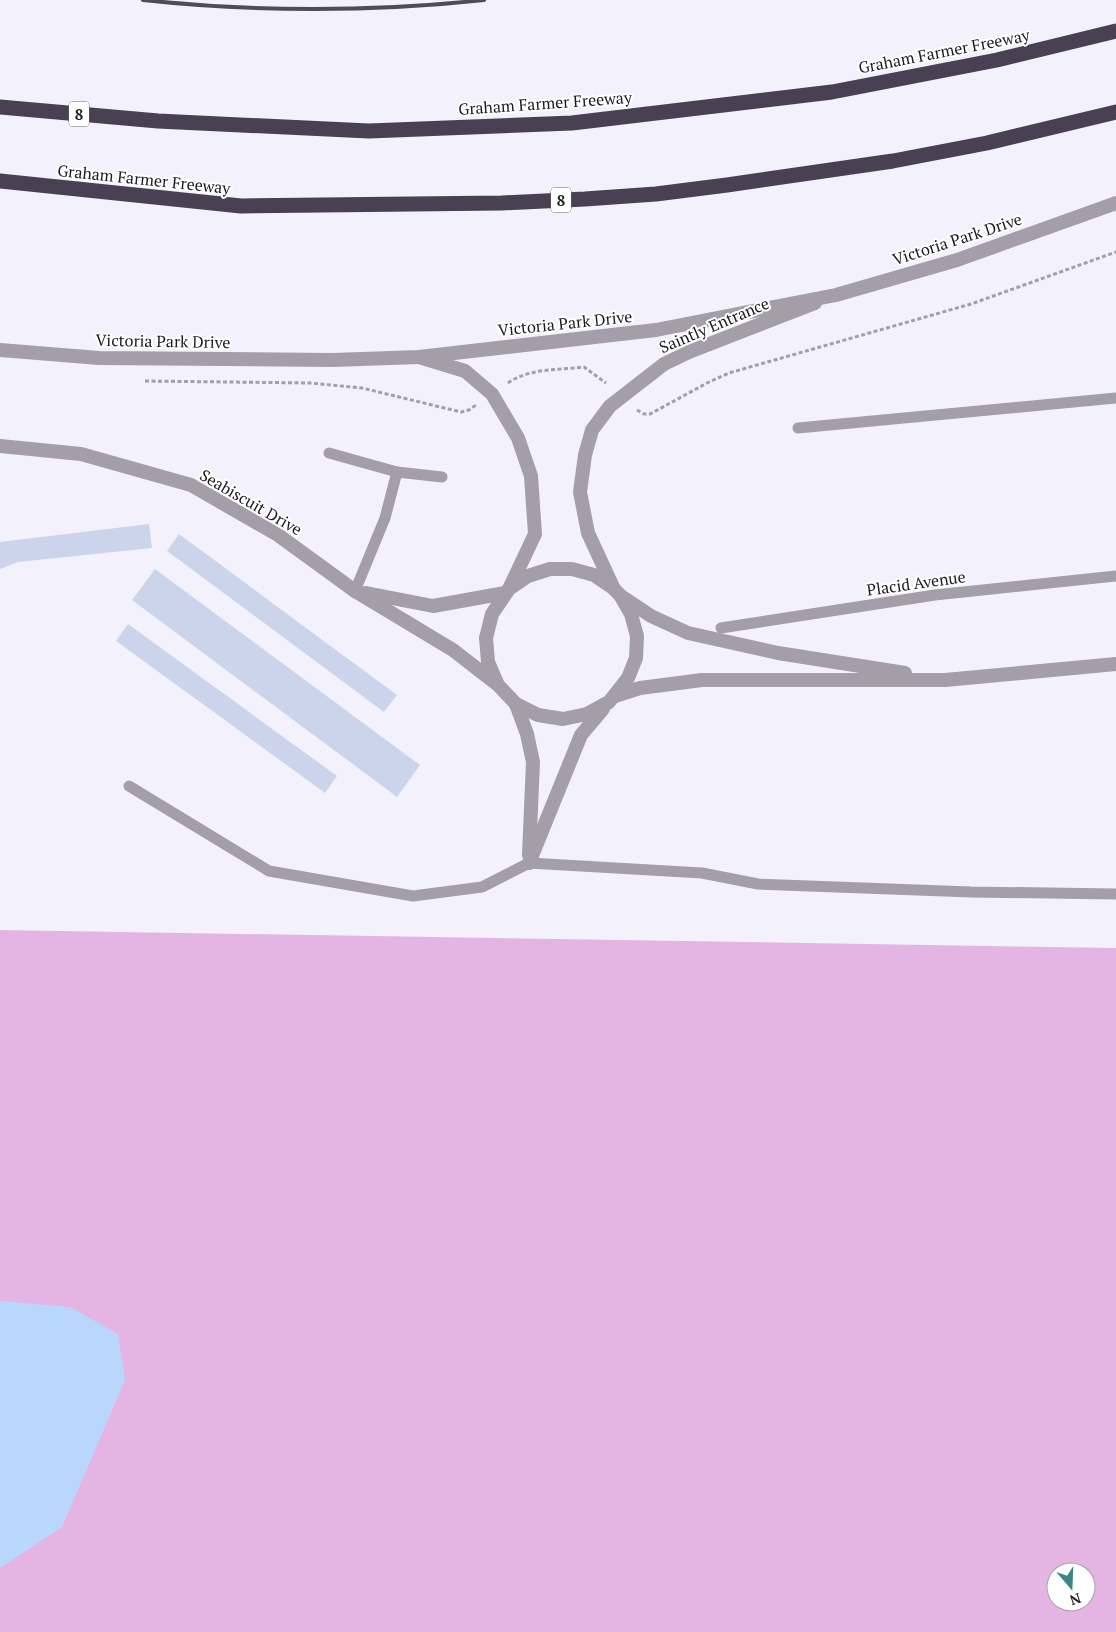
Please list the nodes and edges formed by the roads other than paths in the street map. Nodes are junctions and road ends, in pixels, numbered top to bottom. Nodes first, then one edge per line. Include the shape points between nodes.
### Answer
1 (1116, 32) edge
2 (0, 107) edge
3 (1116, 112) edge
4 (0, 182) edge
5 (1116, 203) edge
6 (836, 294) junction
7 (0, 350) edge
8 (419, 357) junction
9 (1116, 398) edge
10 (798, 428) dead end
11 (0, 446) edge
12 (329, 453) dead end
13 (397, 472) junction
14 (442, 477) dead end
15 (1116, 576) edge
16 (355, 591) junction
17 (507, 591) junction
18 (617, 592) junction
19 (721, 628) dead end
20 (1116, 664) edge
21 (945, 680) junction
22 (498, 685) junction
23 (612, 699) junction
24 (516, 704) junction
25 (129, 786) dead end
26 (529, 863) junction
27 (1116, 894) edge

1 - 2 highway, Graham Farmer Freeway / 8 via 997,60 832,92 572,123 369,131 158,122
3 - 4 highway, Graham Farmer Freeway / 8 via 987,143 893,161 656,194 584,199 240,206
5 - 6 street, Victoria Park Drive via 957,260
6 - 8 street, Victoria Park Drive via 656,330
6 - 18 street, Saintly Entrance via 664,364 610,406 592,430 580,492 588,533
7 - 8 street, Victoria Park Drive via 99,358 332,360
8 - 17 street via 465,371 492,394 518,438 532,476 535,534
9 - 10 lane
11 - 16 street, Seabiscuit Drive via 81,454 191,486 278,535
12 - 13 lane
13 - 14 lane
13 - 16 lane via 385,518
15 - 19 lane, Placid Avenue via 935,596
16 - 17 street via 433,606
16 - 22 street, Seabiscuit Drive via 453,650
17 - 18 street via 528,576 550,569 572,569 594,575
17 - 22 street via 492,614 486,638 488,662
18 - 21 street via 651,616 688,633 778,653
18 - 23 street via 631,614 637,636 636,658 628,678
20 - 21 street
21 - 23 street via 702,680 640,688
22 - 24 street
23 - 24 street via 587,714 563,719 538,715
23 - 26 street via 581,735
24 - 26 street via 533,762
25 - 26 lane via 269,871 413,896 482,887
26 - 27 lane via 702,873 758,884

